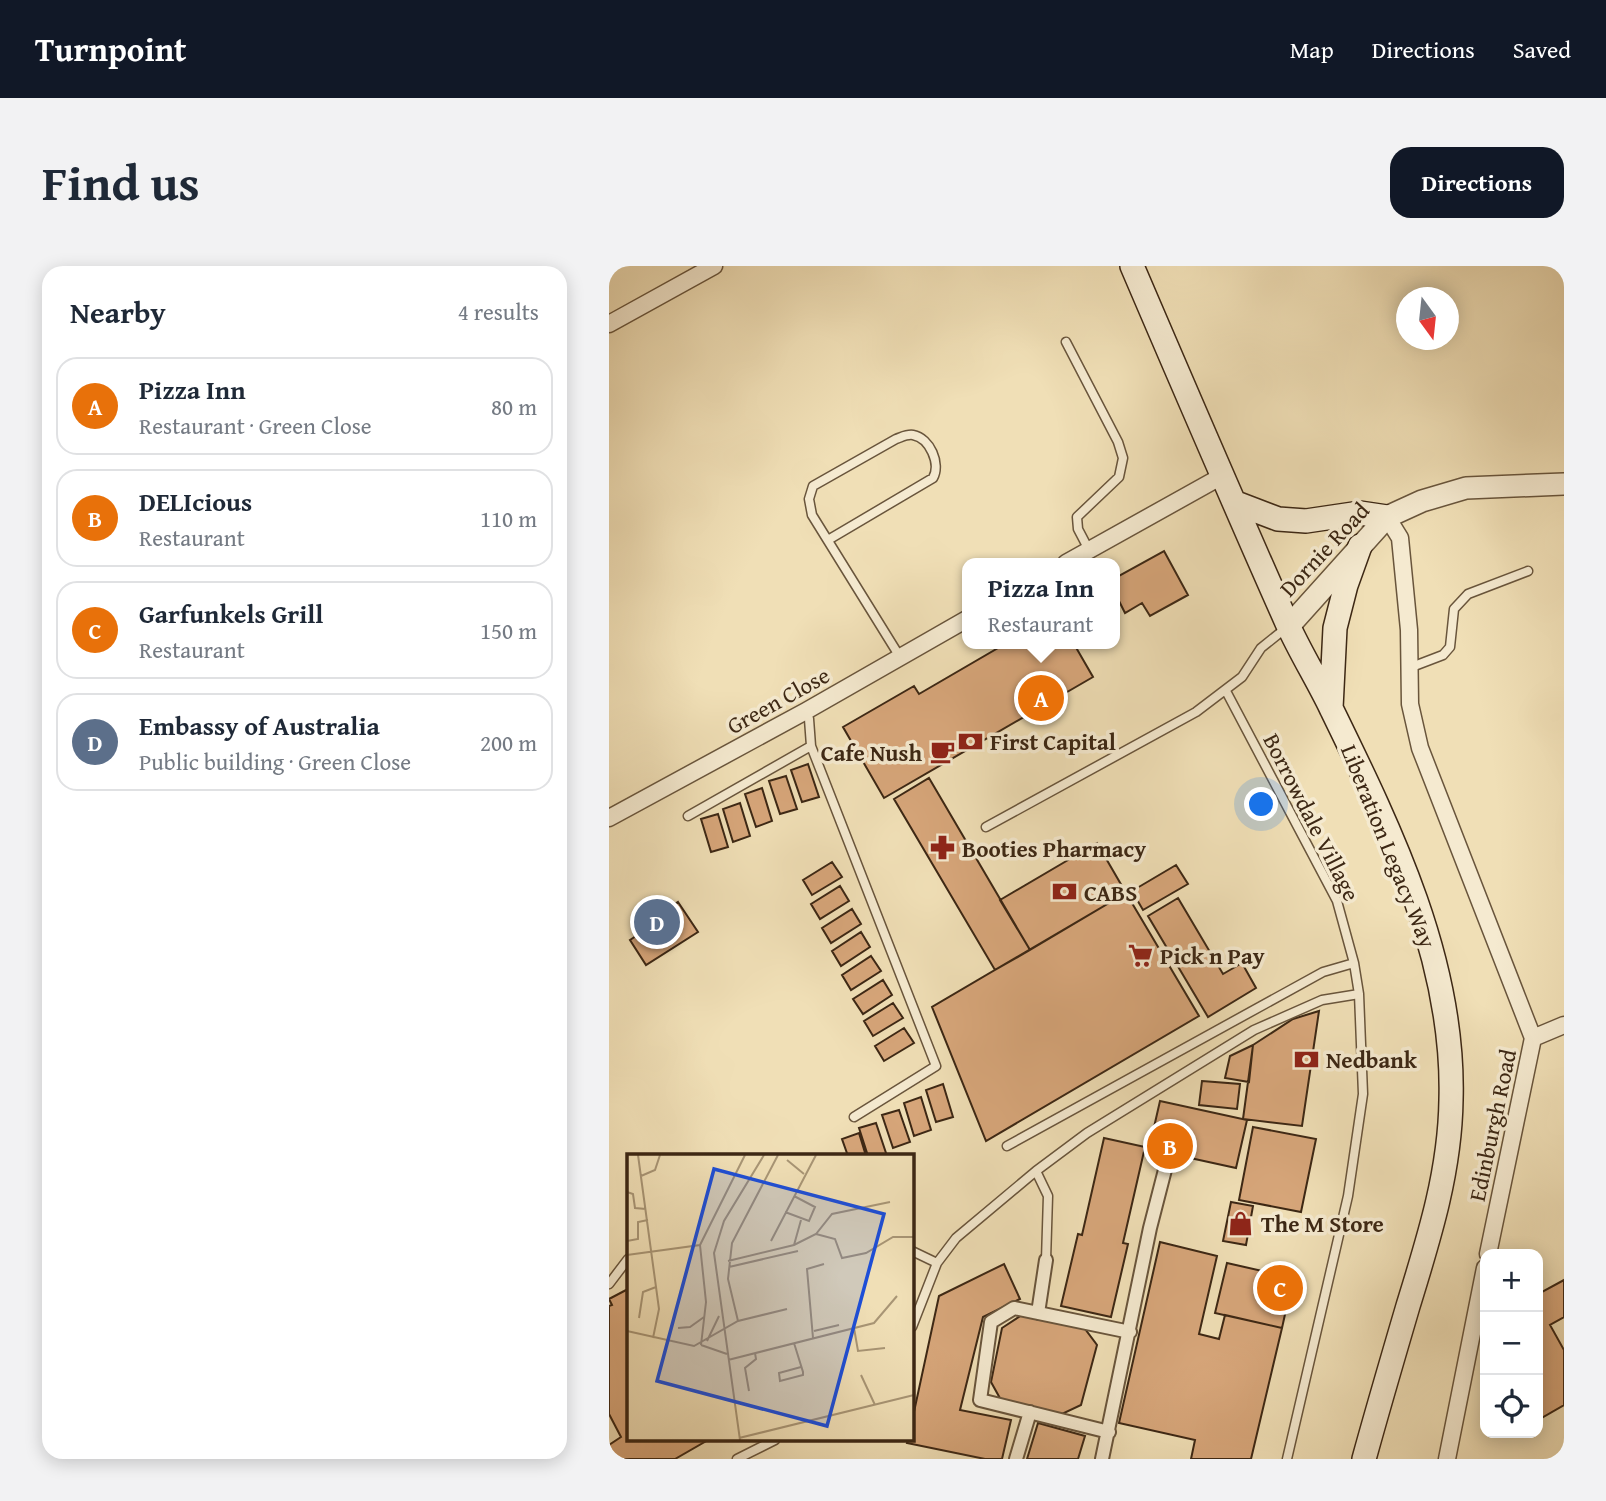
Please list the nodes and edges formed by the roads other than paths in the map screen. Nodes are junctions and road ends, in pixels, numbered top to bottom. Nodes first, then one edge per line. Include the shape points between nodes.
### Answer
1 (714, 266) edge
2 (1132, 266) edge
3 (609, 324) edge
4 (1066, 342) dead end
5 (1222, 476) junction
6 (1564, 484) edge
7 (1236, 503) junction
8 (1387, 517) junction
9 (828, 540) junction
10 (1360, 546) junction
11 (1089, 551) junction
12 (1076, 558) edge
13 (1528, 571) dead end
14 (962, 622) edge
15 (1289, 626) junction
16 (901, 656) junction
17 (1409, 668) junction
18 (1226, 691) junction
19 (1331, 708) junction
20 (806, 711) junction
21 (811, 746) junction
22 (688, 816) dead end
23 (609, 818) edge
24 (986, 827) dead end
25 (1354, 963) junction
26 (1359, 994) junction
27 (1564, 1026) edge
28 (1533, 1038) junction
29 (853, 1117) dead end
30 (1007, 1146) dead end
31 (1167, 1162) dead end
32 (1036, 1171) junction
33 (1489, 1249) edge
34 (913, 1251) edge
35 (627, 1260) edge
36 (1046, 1260) joint
37 (937, 1263) junction
38 (609, 1284) edge
39 (1480, 1293) edge
40 (1038, 1312) junction
41 (913, 1324) edge
42 (1130, 1332) junction
43 (1030, 1412) junction
44 (1108, 1432) junction
45 (771, 1442) edge
46 (737, 1459) edge
47 (1016, 1459) edge
48 (1102, 1459) edge
49 (1287, 1459) edge
50 (1364, 1459) edge
51 (1447, 1459) edge

1 - 3 street
2 - 5 main road, Liberation Legacy Way
4 - 11 lane via 1123,458 1119,477 1077,517
5 - 7 main road, Liberation Legacy Way
5 - 11 street
6 - 8 street, Dornie Road via 1466,488
7 - 8 main road via 1278,519 1306,521 1360,513
7 - 15 main road, Liberation Legacy Way
8 - 10 street, Dornie Road
8 - 17 street via 1399,538
9 - 9 lane via 812,515 809,499 813,486 896,439 910,434 921,437 935,457 933,478
9 - 16 lane
10 - 15 street, Dornie Road
10 - 19 main road via 1335,628
11 - 12 street
13 - 17 lane via 1468,594 1454,609 1450,647 1443,655
14 - 16 street, Green Close
15 - 18 lane via 1261,648 1242,677
15 - 19 main road, Liberation Legacy Way
16 - 20 street, Green Close
17 - 28 street via 1420,748
18 - 24 lane
18 - 25 lane, Borrowdale Village via 1337,901
19 - 50 main road, Liberation Legacy Way via 1416,898 1438,974 1451,1053 1451,1102 1440,1199
20 - 21 lane
20 - 23 street, Green Close
21 - 22 lane
21 - 29 lane via 936,1066
25 - 26 lane, Borrowdale Village
25 - 30 lane via 1323,972
26 - 32 lane via 1322,1000 1254,1030 1087,1133
26 - 49 lane, Borrowdale Village via 1363,1094 1349,1196
27 - 28 street, Edinburgh Road
28 - 33 street, Edinburgh Road
31 - 42 street
32 - 36 lane via 1048,1196
32 - 37 lane via 956,1238
34 - 37 lane
35 - 38 lane
36 - 40 street
37 - 41 lane
39 - 51 street
40 - 42 street
40 - 43 street via 1014,1308 991,1322 980,1400
42 - 44 street
43 - 44 street
43 - 47 street
44 - 48 street
45 - 46 lane

